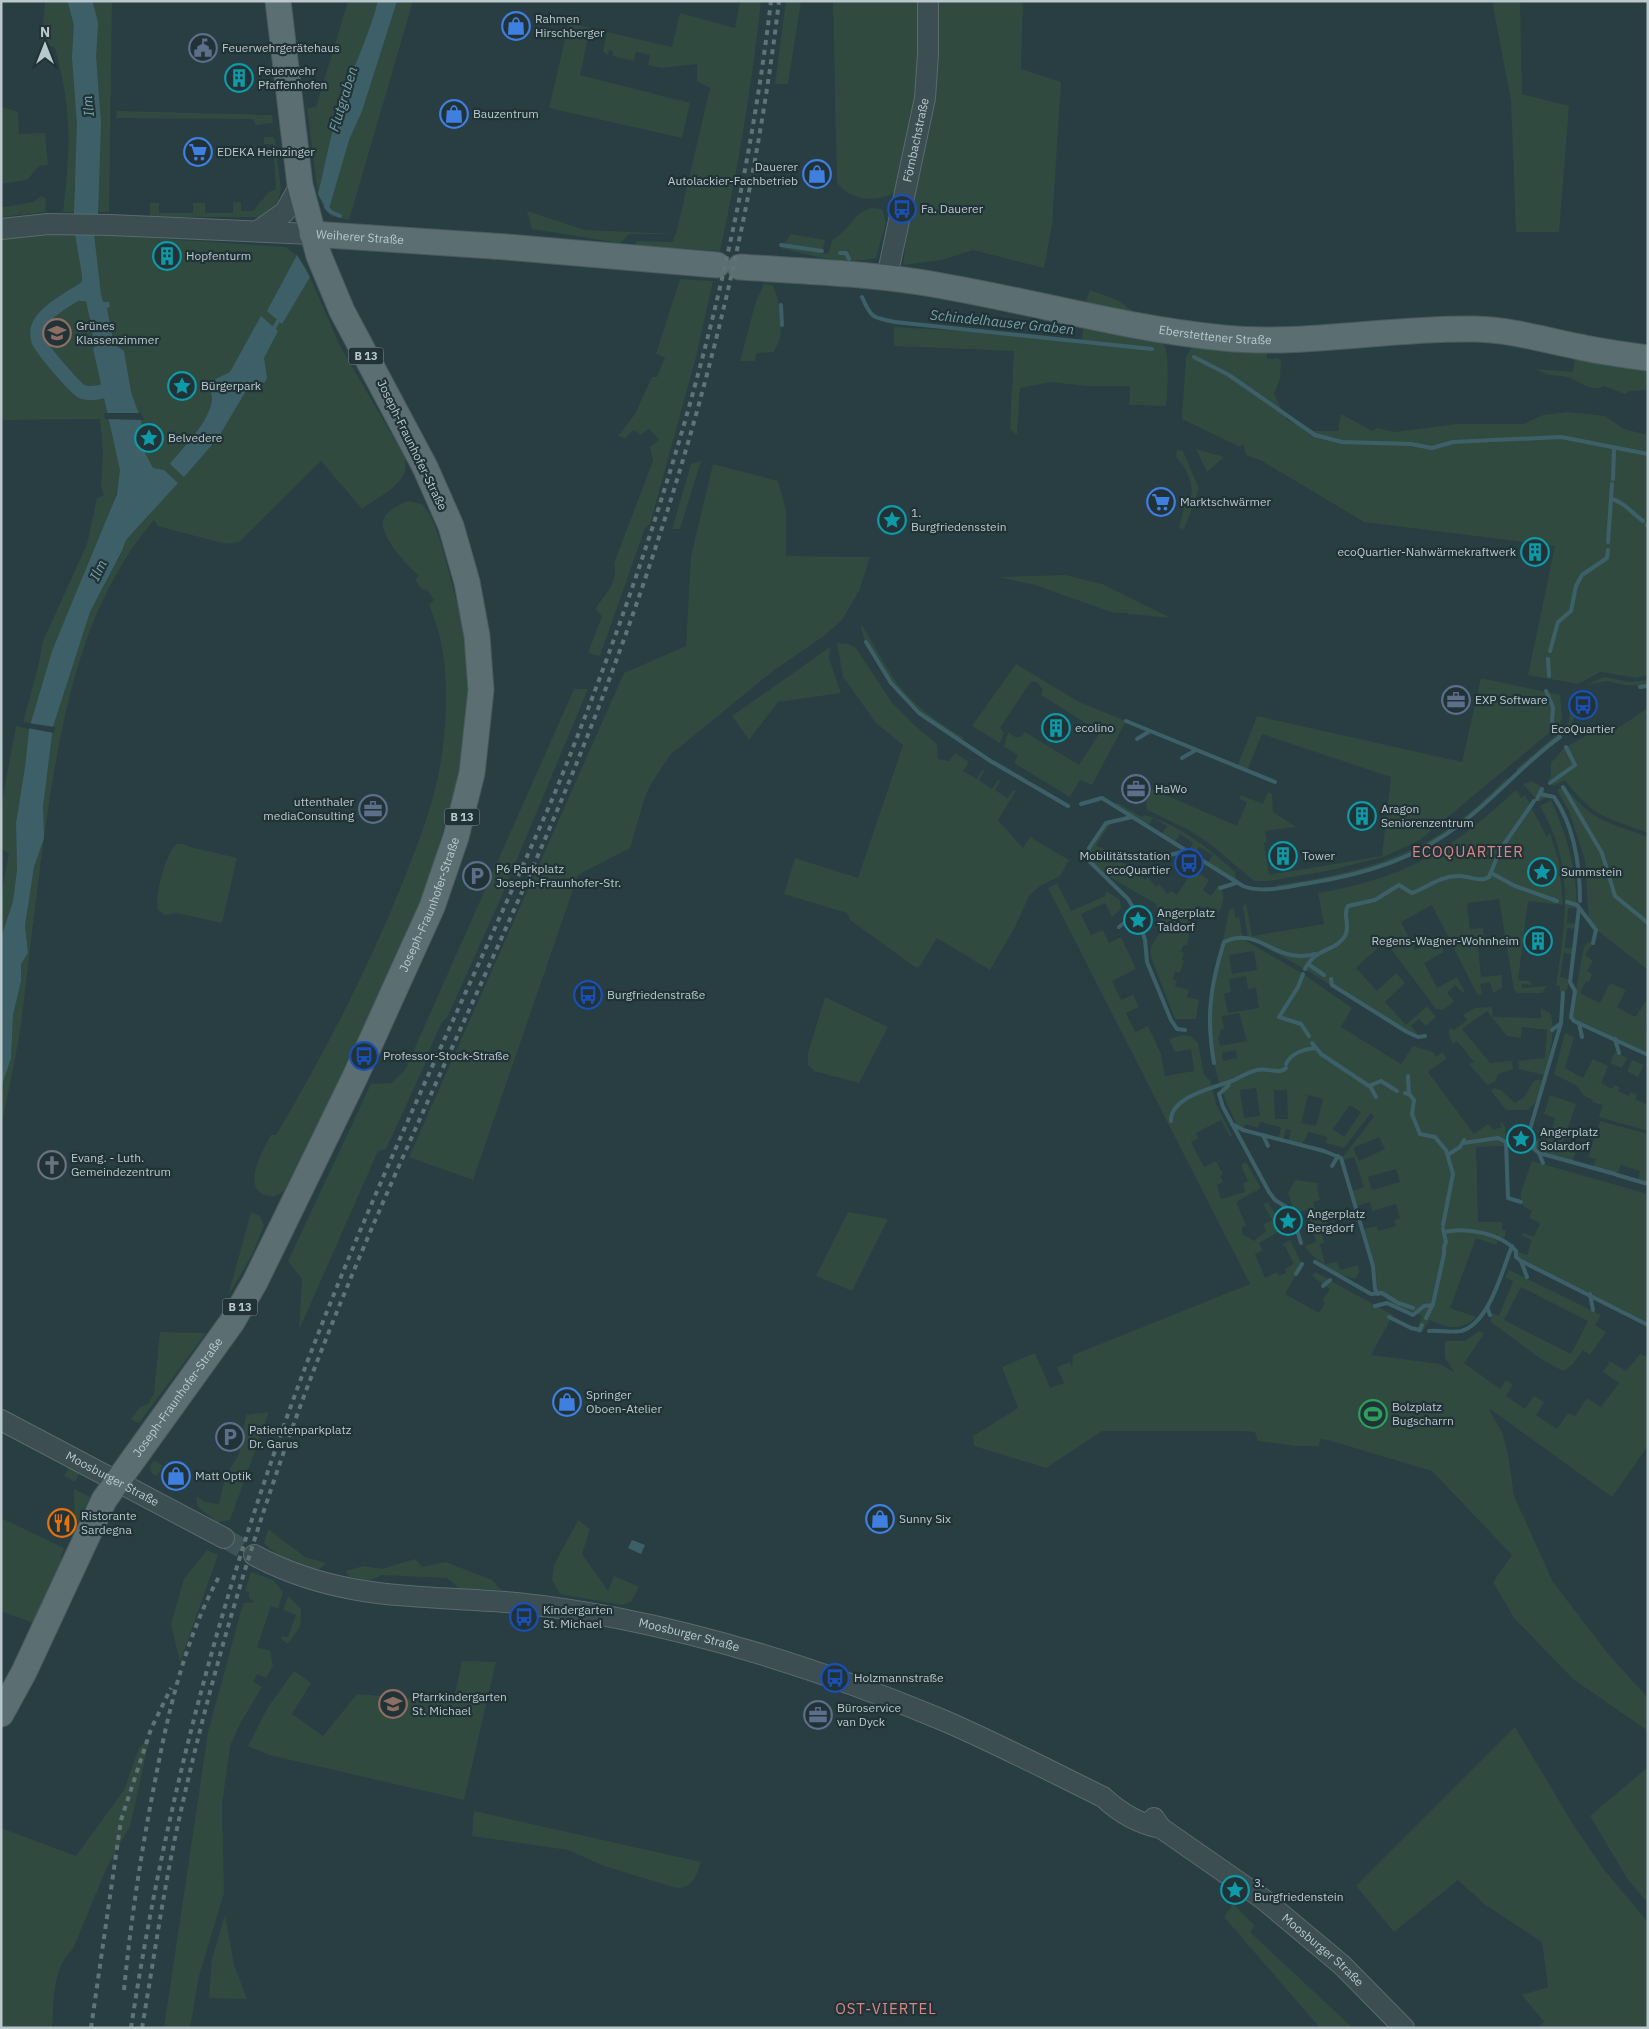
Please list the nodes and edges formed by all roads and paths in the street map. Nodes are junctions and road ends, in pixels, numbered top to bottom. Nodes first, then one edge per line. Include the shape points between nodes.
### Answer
1 (278, 1) edge
2 (928, 1) edge
3 (300, 185) junction
4 (306, 228) junction
5 (1, 229) edge
6 (258, 231) junction
7 (373, 238) junction
8 (786, 270) joint
9 (887, 277) junction
10 (333, 292) junction
11 (1648, 358) edge
12 (1, 1420) edge
13 (116, 1480) junction
14 (224, 1538) tunnel mouth
15 (254, 1555) tunnel mouth
16 (1, 1714) edge
17 (1404, 2028) edge

1 - 3 main road, Joseph-Fraunhofer-Straße / B 13
2 - 9 street, Förnbachstraße via 924,98
3 - 4 main road, Joseph-Fraunhofer-Straße / B 13
3 - 6 street via 284,212
4 - 6 street, Weiherer Straße
4 - 7 main road, Weiherer Straße via 340,236
4 - 10 main road, Joseph-Fraunhofer-Straße / B 13
5 - 6 street, Weiherer Straße via 63,224
7 - 8 main road, Weiherer Straße
7 - 10 main road via 346,251 336,261 332,272
8 - 9 main road, Eberstettener Straße
9 - 11 main road, Eberstettener Straße via 1147,328 1218,338 1287,339 1418,330 1493,330 1526,334 1600,352
10 - 13 main road, Joseph-Fraunhofer-Straße / B 13 via 425,466 458,548 473,608 480,663 481,702 472,772 456,837 432,907 255,1282 232,1322
12 - 13 street, Moosburger Straße
13 - 14 street, Moosburger Straße
13 - 16 main road, Joseph-Fraunhofer-Straße / B 13 via 92,1523
15 - 17 street, Moosburger Straße via 300,1576 347,1590 554,1608 642,1623 732,1646 866,1689 947,1722 1102,1797 1117,1798 1136,1806 1154,1818 1162,1828 1263,1899 1342,1965

